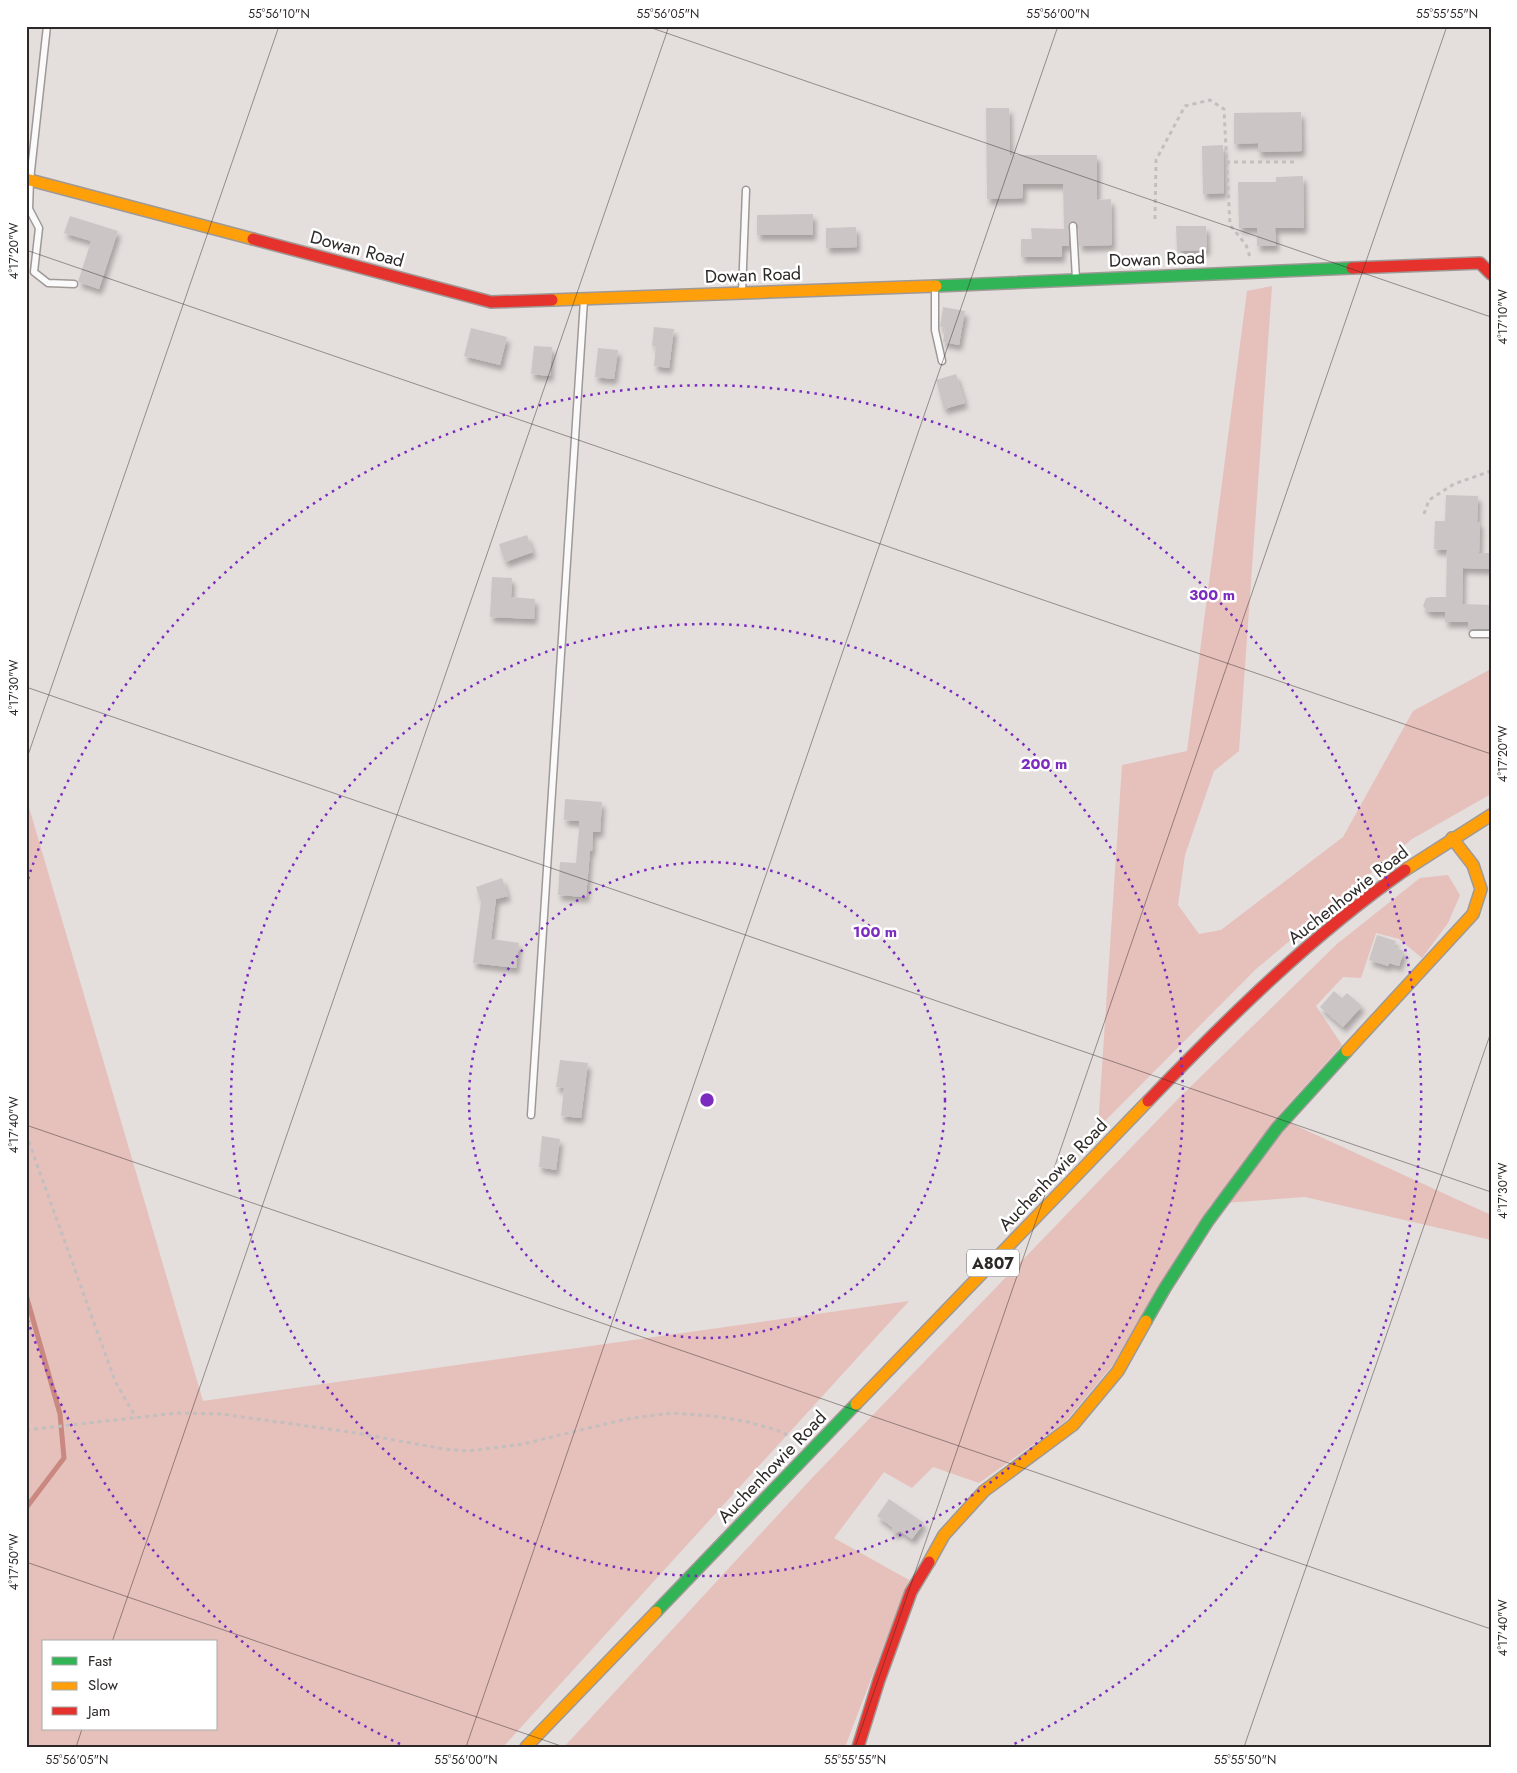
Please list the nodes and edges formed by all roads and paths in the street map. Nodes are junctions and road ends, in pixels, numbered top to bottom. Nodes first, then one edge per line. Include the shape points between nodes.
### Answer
1 (47, 26) edge
2 (1226, 162) junction
3 (1295, 162) dead end
4 (28, 179) edge
5 (746, 190) dead end
6 (28, 209) edge
7 (1155, 219) dead end
8 (1073, 226) dead end
9 (1254, 272) junction
10 (1491, 274) edge
11 (1076, 280) junction
12 (74, 284) dead end
13 (935, 286) junction
14 (742, 293) junction
15 (584, 298) junction
16 (942, 361) dead end
17 (1491, 471) edge
18 (1424, 514) dead end
19 (1472, 634) dead end
20 (1491, 634) edge
21 (1491, 815) edge
22 (1452, 838) junction
23 (531, 1115) dead end
24 (26, 1134) edge
25 (136, 1418) junction
26 (26, 1430) edge
27 (812, 1451) junction
28 (526, 1747) edge
29 (858, 1747) edge

1 - 4 lane
2 - 3 path
2 - 7 path via 1224,109 1210,100 1185,106 1156,160
2 - 9 path via 1230,225 1246,245
4 - 6 lane
4 - 15 street, Dowan Road via 491,302
5 - 14 lane
6 - 12 lane via 39,228 34,272 48,283
8 - 11 lane
9 - 10 street, Dowan Road via 1480,263
9 - 11 street, Dowan Road
11 - 13 street, Dowan Road
13 - 14 street, Dowan Road
13 - 16 lane via 935,330
14 - 15 street, Dowan Road
15 - 23 lane
17 - 18 path via 1454,484 1429,500
19 - 20 lane
21 - 22 street, Auchenhowie Road / A807
22 - 27 street, Auchenhowie Road / A807 via 1333,925 1254,996 1175,1073
22 - 29 street via 1473,865 1481,889 1474,914 1277,1128 1208,1221 1118,1371 1073,1425 984,1491 944,1535 911,1592
24 - 25 path via 115,1381
25 - 26 path
25 - 27 path via 177,1413 221,1414 469,1451 523,1444 626,1419 672,1413 744,1421 777,1430
27 - 28 street, Auchenhowie Road / A807

